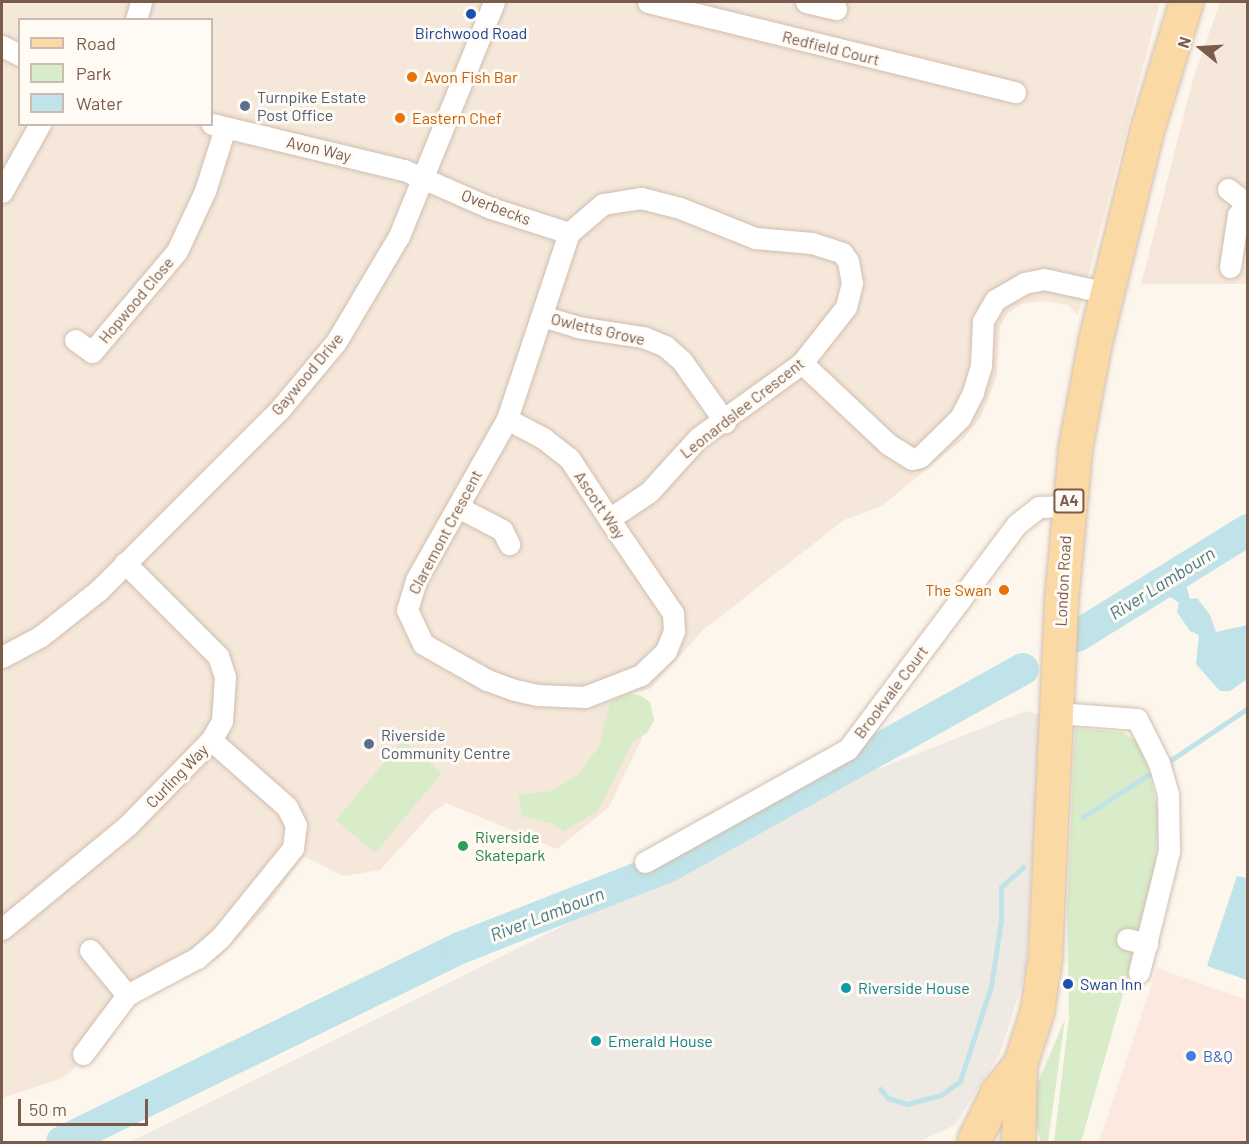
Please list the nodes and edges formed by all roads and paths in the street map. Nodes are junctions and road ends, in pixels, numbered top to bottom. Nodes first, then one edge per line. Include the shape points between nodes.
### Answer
1 (141, 2) edge
2 (494, 2) edge
3 (648, 2) edge
4 (806, 2) edge
5 (1186, 2) edge
6 (836, 11) edge
7 (137, 18) edge
8 (2, 46) edge
9 (18, 54) edge
10 (1015, 92) dead end
11 (39, 126) edge
12 (218, 126) edge
13 (425, 177) junction
14 (1228, 189) dead end
15 (2, 192) edge
16 (1247, 204) edge
17 (569, 233) junction
18 (1230, 267) dead end
19 (1107, 292) junction
20 (542, 316) junction
21 (75, 340) dead end
22 (802, 363) junction
23 (507, 419) junction
24 (725, 422) junction
25 (1068, 506) junction
26 (458, 507) junction
27 (609, 519) junction
28 (509, 544) dead end
29 (124, 563) junction
30 (673, 613) joint
31 (2, 657) edge
32 (1057, 713) junction
33 (211, 740) junction
34 (645, 862) dead end
35 (2, 929) edge
36 (90, 950) dead end
37 (1139, 972) dead end
38 (127, 995) junction
39 (83, 1054) dead end
40 (1020, 1064) junction
41 (972, 1141) edge
42 (1012, 1143) edge
43 (1018, 1143) edge

1 - 7 street
2 - 13 street, Gaywood Drive
3 - 10 street, Redfield Court
4 - 6 street
5 - 19 main road, London Road / A4 via 1168,49
8 - 9 street
11 - 15 street
12 - 13 street, Avon Way
12 - 21 street, Hopwood Close via 205,191 177,251 92,352
13 - 17 street, Overbecks via 491,208
13 - 29 street, Gaywood Drive via 390,253 336,342 280,409
14 - 16 street
16 - 18 street via 1238,216
17 - 20 street, Claremont Crescent
17 - 22 street, Leonardslee Crescent via 603,204 641,198 680,208 755,238 831,246 848,261 852,283 849,297 842,316
19 - 22 street via 1044,279 1024,283 995,300 983,321 981,365 960,418 920,457 912,459 888,444
19 - 25 main road, London Road / A4 via 1081,414
20 - 23 street, Claremont Crescent
20 - 24 street, Owletts Grove via 577,327 643,337 664,346 682,361
22 - 24 street, Leonardslee Crescent
23 - 26 street, Claremont Crescent
23 - 27 street, Ascott Way via 558,447
24 - 27 street, Leonardslee Crescent via 682,453 649,492
25 - 32 main road, London Road / A4
25 - 34 street, Brookvale Court via 1039,507 1017,524 848,749
26 - 28 street via 502,530
26 - 30 street, Claremont Crescent via 416,580 407,610 423,644 488,680 537,695 585,697 641,675 660,659 674,631
27 - 30 street, Ascott Way
29 - 31 street, Gaywood Drive via 74,612
29 - 33 street, Curling Way via 218,657 225,677 225,698 222,721
32 - 37 street via 1137,719 1161,771 1168,794 1169,851 1137,941
32 - 40 main road, London Road / A4 via 1045,956 1037,1011
33 - 35 street, Curling Way via 128,825
33 - 38 street via 287,807 296,825 292,848 252,903 196,958
36 - 38 street
38 - 39 street
40 - 41 main road, London Road / A4 via 998,1091
40 - 43 main road, London Road / A4
41 - 42 main road, A4 via 997,1136

